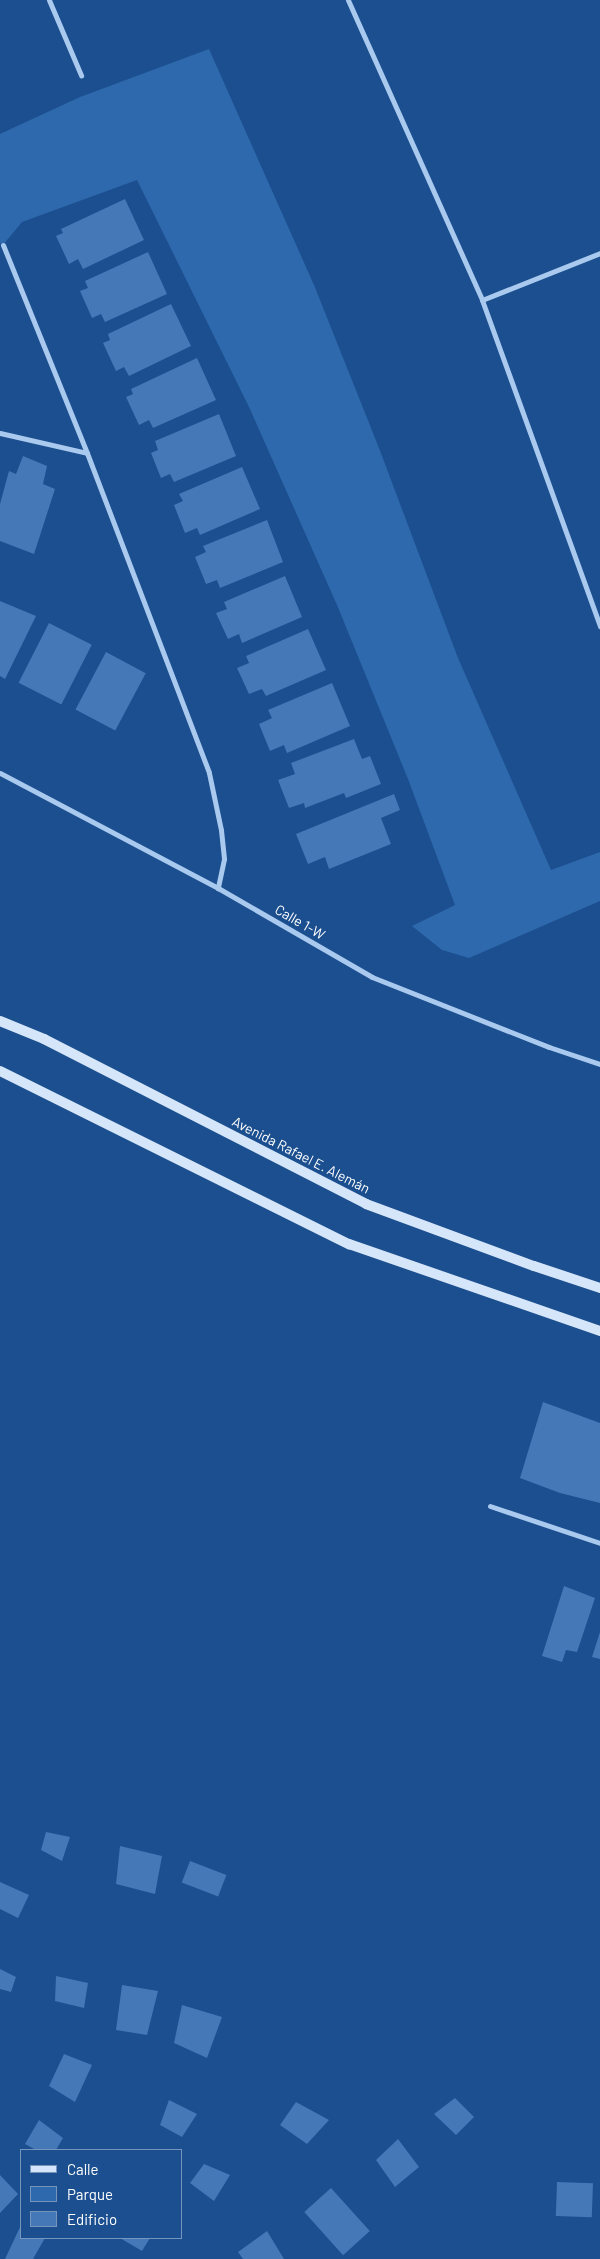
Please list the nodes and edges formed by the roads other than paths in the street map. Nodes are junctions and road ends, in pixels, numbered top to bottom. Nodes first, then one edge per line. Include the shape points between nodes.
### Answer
1 (49, 0) edge
2 (348, 0) edge
3 (81, 75) dead end
4 (2, 245) dead end
5 (600, 253) edge
6 (482, 300) junction
7 (0, 433) edge
8 (87, 454) junction
9 (600, 626) edge
10 (0, 774) edge
11 (218, 888) junction
12 (0, 1021) edge
13 (600, 1064) edge
14 (0, 1071) edge
15 (600, 1288) edge
16 (600, 1332) edge
17 (490, 1506) dead end
18 (600, 1543) edge

1 - 3 street
2 - 6 street
4 - 8 street
5 - 6 street
6 - 9 street
7 - 8 street
8 - 11 street via 209,773 224,860
10 - 11 street, Calle 1-W
11 - 13 street, Calle 1-W via 372,976 549,1047
12 - 15 main road, Avenida Rafael E. Alemán via 44,1039 366,1204
14 - 16 main road via 349,1244
17 - 18 street

